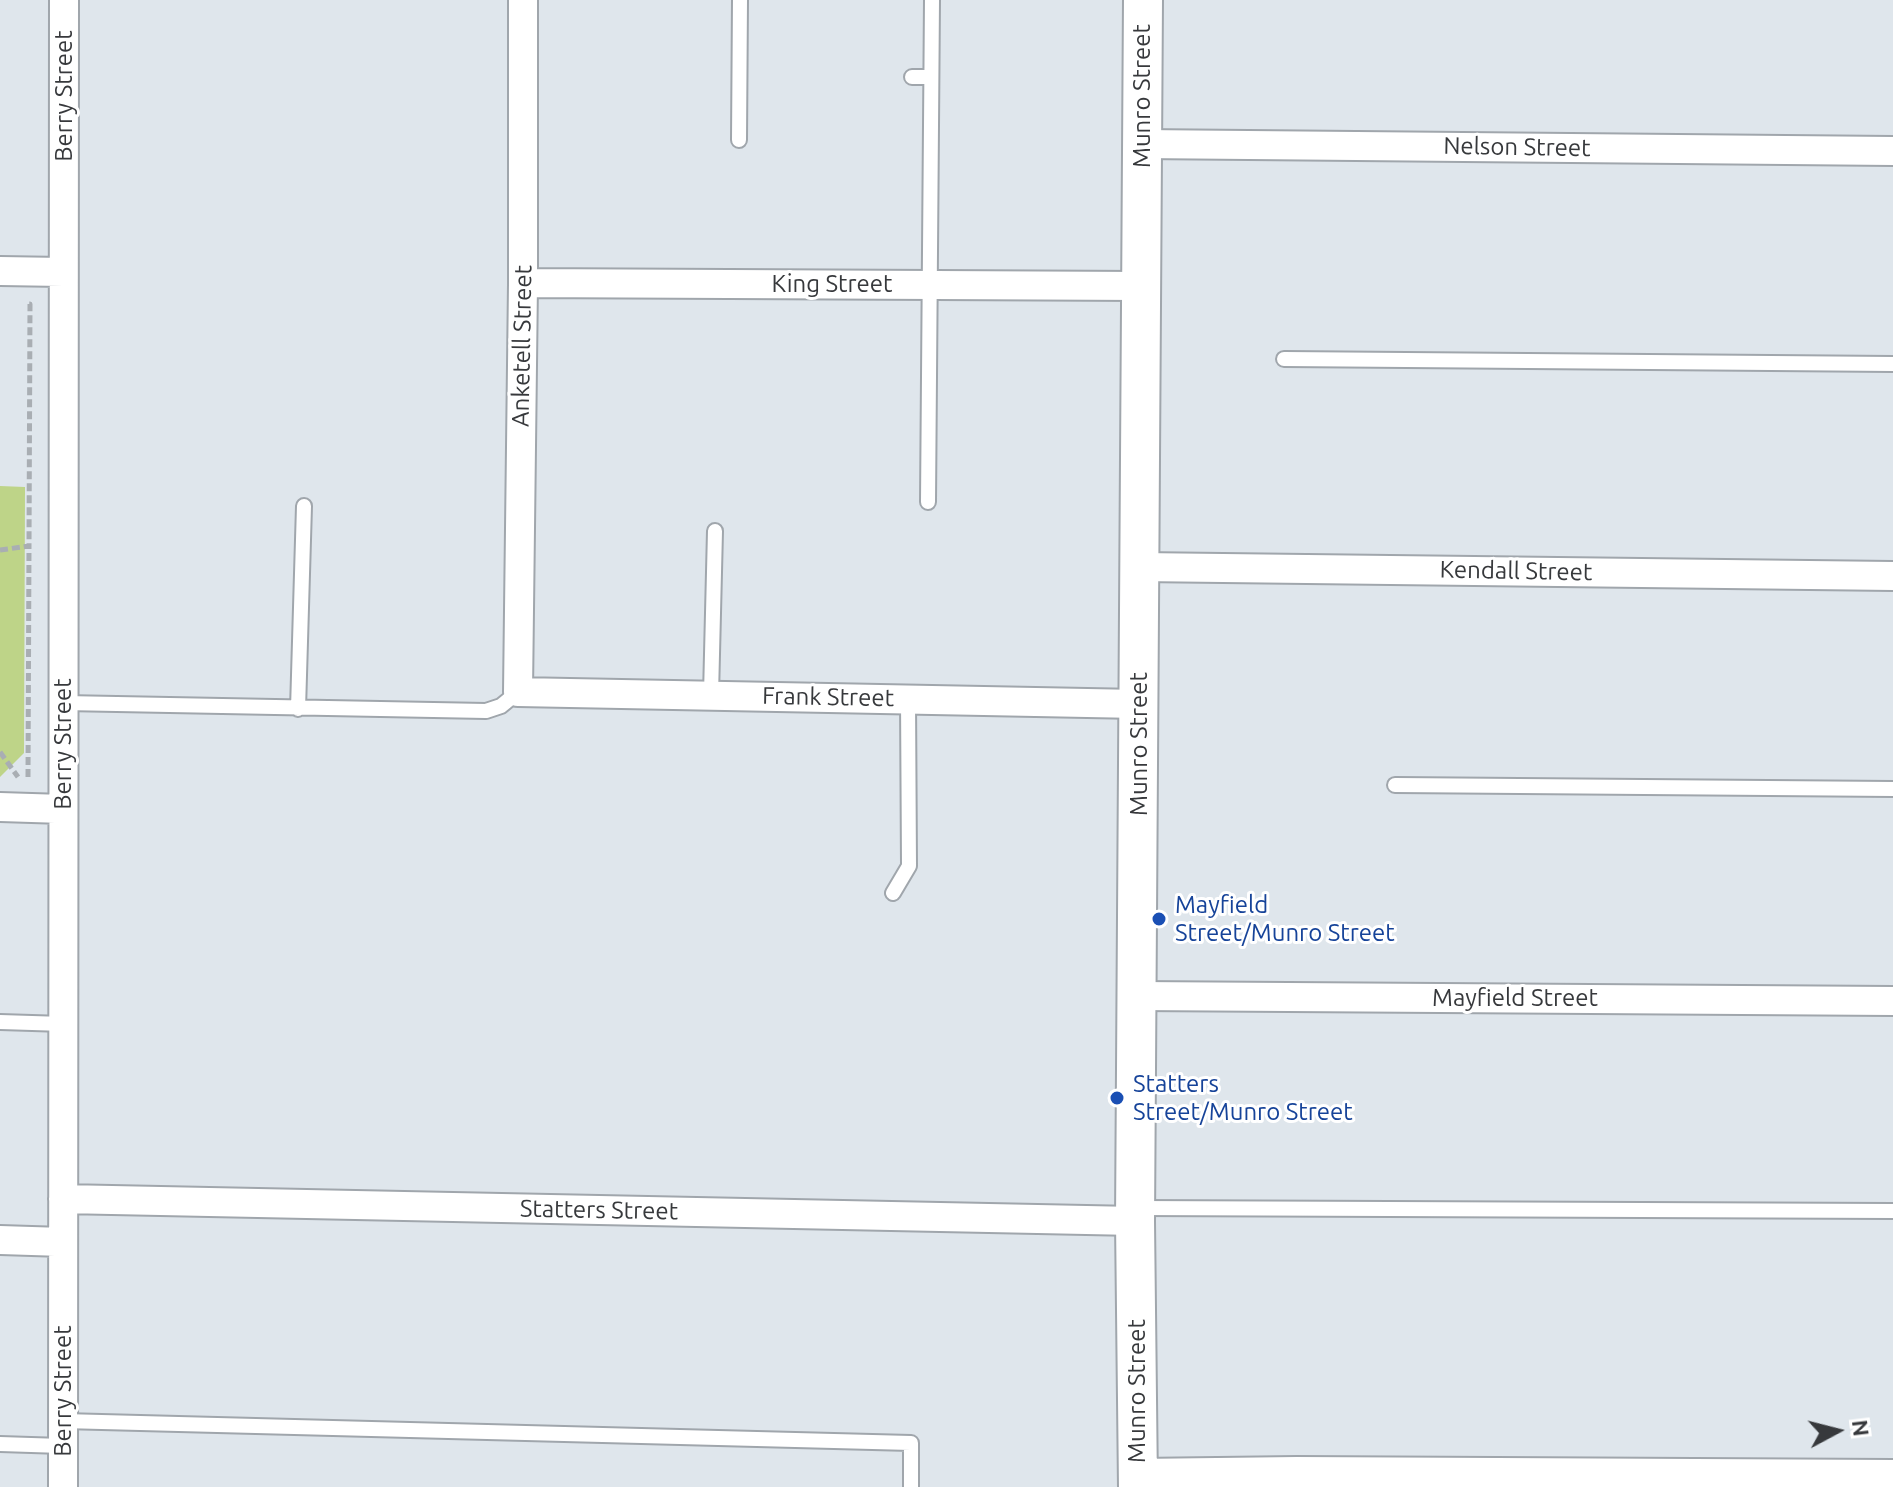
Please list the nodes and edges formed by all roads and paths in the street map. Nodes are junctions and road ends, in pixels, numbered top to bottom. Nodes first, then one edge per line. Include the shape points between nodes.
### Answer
1 (64, 0) edge
2 (523, 0) edge
3 (740, 0) edge
4 (932, 0) edge
5 (1143, 0) edge
6 (912, 77) dead end
7 (931, 77) junction
8 (739, 140) dead end
9 (1141, 144) junction
10 (1893, 151) edge
11 (0, 271) edge
12 (63, 272) junction
13 (523, 283) junction
14 (929, 285) junction
15 (1141, 286) junction
16 (15, 304) dead end
17 (1284, 359) dead end
18 (1893, 364) edge
19 (928, 502) dead end
20 (304, 506) dead end
21 (715, 531) dead end
22 (29, 546) junction
23 (0, 550) edge
24 (1139, 567) junction
25 (1893, 576) edge
26 (518, 692) junction
27 (711, 695) junction
28 (908, 699) junction
29 (64, 703) junction
30 (1139, 704) junction
31 (298, 709) junction
32 (0, 752) edge
33 (1395, 785) dead end
34 (1893, 789) edge
35 (0, 807) edge
36 (63, 809) junction
37 (893, 893) dead end
38 (1137, 996) junction
39 (1893, 1001) edge
40 (0, 1022) edge
41 (64, 1024) junction
42 (63, 1199) junction
43 (1893, 1211) edge
44 (1136, 1214) junction
45 (0, 1240) edge
46 (63, 1242) junction
47 (62, 1433) junction
48 (0, 1444) edge
49 (1297, 1476) junction
50 (1893, 1479) edge
51 (1138, 1482) edge
52 (63, 1487) edge
53 (911, 1487) edge
54 (1261, 1487) edge

1 - 12 street, Berry Street
2 - 13 street, Anketell Street
3 - 8 lane
4 - 7 lane
5 - 9 street, Munro Street
6 - 7 lane
7 - 14 lane
9 - 10 street, Nelson Street
9 - 15 street, Munro Street
11 - 12 street
12 - 29 street, Berry Street
13 - 14 street, King Street
13 - 26 street, Anketell Street
14 - 15 street, King Street
14 - 19 lane
15 - 24 street, Munro Street
16 - 22 path via 30,304
17 - 18 lane
20 - 31 lane
21 - 27 lane
22 - 23 path
22 - 32 path via 28,786
24 - 25 street, Kendall Street
24 - 30 street, Munro Street
26 - 27 street, Frank Street
26 - 31 lane via 486,711
27 - 28 street, Frank Street
28 - 30 street, Frank Street
28 - 37 lane via 909,866
29 - 31 lane
29 - 36 street, Berry Street
30 - 38 street, Munro Street
33 - 34 lane
35 - 36 street
36 - 41 street, Berry Street
38 - 39 street, Mayfield Street
38 - 44 street, Munro Street
40 - 41 lane
41 - 42 street, Berry Street
42 - 44 street, Statters Street
42 - 46 street, Berry Street
43 - 44 lane
44 - 51 street, Munro Street
45 - 46 street
46 - 47 street, Berry Street
47 - 48 lane
47 - 52 street, Berry Street
47 - 53 lane via 911,1443
49 - 50 street
49 - 51 street
49 - 54 street

